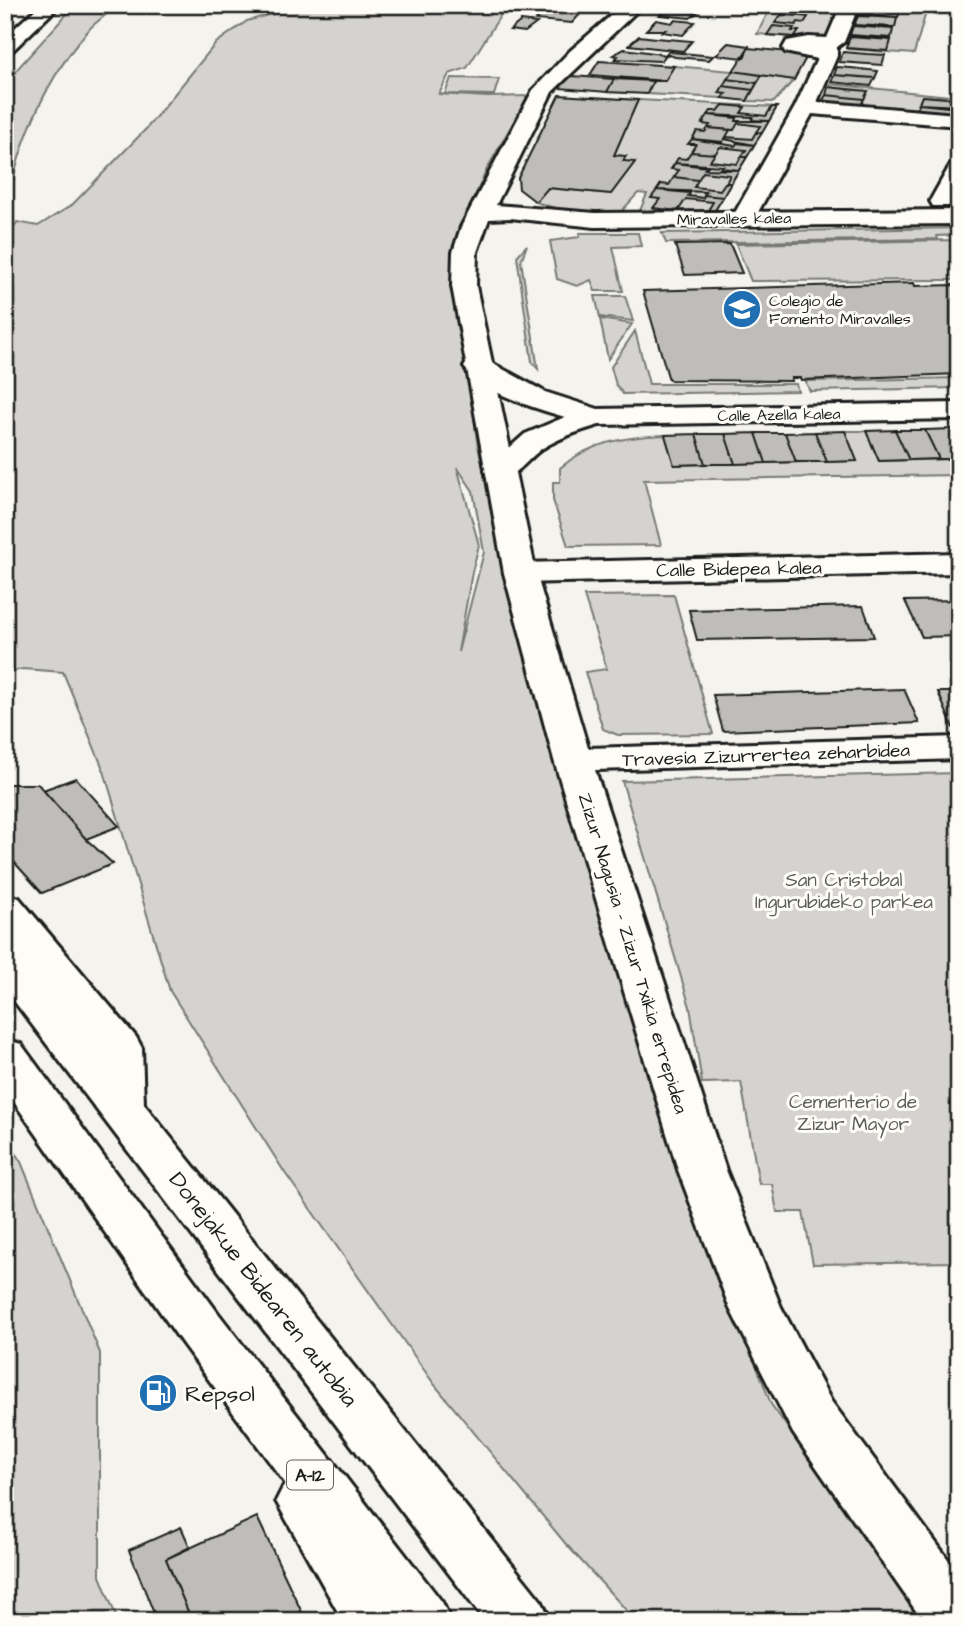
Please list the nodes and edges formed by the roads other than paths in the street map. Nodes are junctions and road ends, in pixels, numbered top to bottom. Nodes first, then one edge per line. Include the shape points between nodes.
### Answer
1 (51, 5) edge
2 (634, 5) edge
3 (850, 5) edge
4 (5, 47) edge
5 (805, 107) junction
6 (956, 120) dead end
7 (952, 189) edge
8 (872, 216) junction
9 (959, 216) edge
10 (744, 218) junction
11 (496, 221) junction
12 (465, 259) joint
13 (478, 367) junction
14 (548, 405) junction
15 (959, 411) edge
16 (502, 416) junction
17 (598, 417) junction
18 (569, 425) junction
19 (500, 471) junction
20 (959, 563) edge
21 (520, 573) junction
22 (959, 748) edge
23 (573, 760) junction
24 (5, 907) edge
25 (5, 959) edge
26 (5, 1055) edge
27 (121, 1108) junction
28 (200, 1328) junction
29 (375, 1621) edge
30 (421, 1621) edge
31 (521, 1621) edge
32 (958, 1621) edge

1 - 4 main road
2 - 11 main road via 543,90
3 - 5 main road via 835,42 823,49 828,56
5 - 6 main road
5 - 10 main road
7 - 8 main road, Miravalles kalea via 922,211
7 - 9 main road via 941,210
8 - 9 main road, Miravalles kalea
8 - 10 main road, Miravalles kalea
10 - 11 main road, Miravalles kalea
11 - 12 main road, Miravalles kalea
12 - 13 main road, Zizur Nagusia - Zizur Txikia errepidea via 464,286
13 - 14 main road, Calle Azella kalea
13 - 16 main road, Zizur Nagusia - Zizur Txikia errepidea
14 - 16 main road, Calle Azella kalea
14 - 17 main road, Calle Azella kalea
15 - 17 main road, Calle Azella kalea
16 - 18 main road, Calle Azella kalea
16 - 19 main road, Zizur Nagusia - Zizur Txikia errepidea
17 - 18 main road, Calle Azella kalea
18 - 19 main road, Calle Azella kalea via 536,440
19 - 21 main road, Zizur Nagusia - Zizur Txikia errepidea
20 - 21 main road, Calle Bidepea kalea
21 - 23 main road, Zizur Nagusia - Zizur Txikia errepidea
22 - 23 main road, Travesía Zizurrertea zeharbidea
23 - 32 main road, Zizur Nagusia - Zizur Txikia errepidea via 702,1170 756,1309 812,1417
24 - 27 main road via 120,1048
25 - 27 main road, Donejakue Bidearen autobia
26 - 28 main road, A-12
27 - 31 main road, Donejakue Bidearen autobia
28 - 29 main road
28 - 30 main road, A-12

